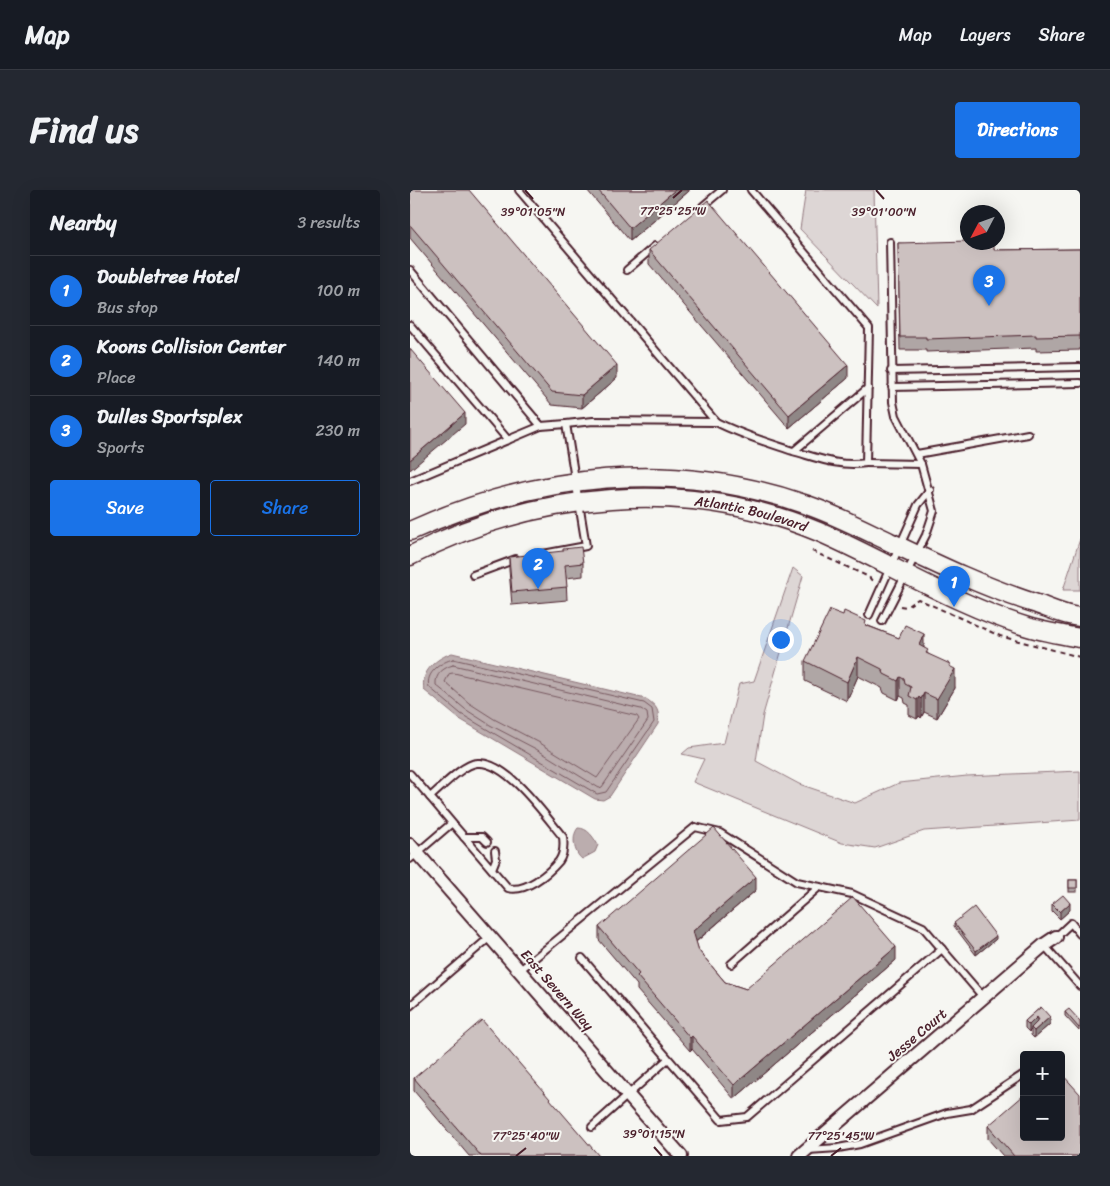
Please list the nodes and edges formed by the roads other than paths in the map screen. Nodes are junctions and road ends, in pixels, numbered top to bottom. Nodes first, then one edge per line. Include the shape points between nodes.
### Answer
1 (519, 190) edge
2 (722, 190) edge
3 (751, 190) edge
4 (700, 208) edge
5 (664, 239) edge
6 (890, 242) dead end
7 (410, 270) edge
8 (627, 270) dead end
9 (410, 325) edge
10 (1080, 368) edge
11 (892, 371) junction
12 (1080, 383) edge
13 (892, 387) junction
14 (868, 388) junction
15 (716, 422) junction
16 (566, 424) junction
17 (541, 426) junction
18 (1028, 434) dead end
19 (508, 440) junction
20 (794, 451) junction
21 (917, 454) junction
22 (866, 463) junction
23 (921, 464) junction
24 (577, 480) junction
25 (410, 481) edge
26 (930, 490) junction
27 (579, 501) junction
28 (410, 531) edge
29 (900, 546) junction
30 (915, 555) junction
31 (410, 556) edge
32 (531, 556) edge
33 (522, 558) edge
34 (899, 570) junction
35 (473, 575) dead end
36 (869, 614) dead end
37 (1080, 617) edge
38 (882, 621) dead end
39 (1080, 638) edge
40 (410, 774) edge
41 (430, 797) junction
42 (452, 822) junction
43 (464, 837) junction
44 (487, 842) dead end
45 (495, 851) dead end
46 (412, 852) edge
47 (492, 869) junction
48 (819, 887) junction
49 (1080, 934) edge
50 (492, 936) junction
51 (1056, 937) joint
52 (1044, 945) junction
53 (942, 949) junction
54 (582, 958) dead end
55 (731, 964) dead end
56 (520, 970) junction
57 (1080, 986) edge
58 (984, 998) junction
59 (410, 1006) edge
60 (668, 1059) junction
61 (1020, 1077) edge
62 (628, 1095) junction
63 (592, 1127) dead end
64 (803, 1153) edge
65 (681, 1156) edge

1 - 15 lane
2 - 4 lane
3 - 14 lane via 869,328
5 - 8 lane
6 - 11 lane
7 - 17 lane
9 - 19 lane
10 - 11 lane
11 - 13 lane
12 - 13 lane
13 - 21 lane via 896,416
14 - 20 lane
14 - 22 lane
15 - 16 lane via 593,421
15 - 20 lane via 746,437
16 - 17 lane
16 - 24 lane
17 - 19 lane
18 - 21 lane
19 - 25 lane
20 - 22 lane via 826,462
21 - 23 lane
22 - 23 lane
23 - 26 lane
24 - 27 lane
24 - 28 main road, Atlantic Boulevard via 490,499
24 - 29 main road, Atlantic Boulevard via 678,478 734,486 807,505
26 - 29 lane via 918,505
26 - 30 lane via 934,511
27 - 31 main road, Atlantic Boulevard via 471,528
27 - 32 lane via 586,546
27 - 34 main road, Atlantic Boulevard via 655,498 742,509 817,532
29 - 30 main road, Atlantic Boulevard
29 - 34 lane
30 - 34 lane
30 - 37 main road, Atlantic Boulevard via 1022,599
33 - 35 lane
34 - 36 lane
34 - 38 lane
34 - 39 main road, Atlantic Boulevard via 1028,627
40 - 41 lane
41 - 42 lane
41 - 47 lane via 467,766 477,763 488,765 505,774 530,797 563,837 560,860 527,888 508,888
42 - 43 lane
42 - 46 lane
43 - 44 lane via 482,837
43 - 47 lane
45 - 47 lane
46 - 50 street, East Severn Way
48 - 53 lane via 852,894 923,928
48 - 55 lane
48 - 56 lane via 796,882 720,833 695,826
49 - 51 lane via 1071,924
50 - 56 street, East Severn Way
50 - 59 lane
51 - 52 street, Jesse Court
52 - 57 lane
52 - 58 street, Jesse Court
53 - 58 lane
53 - 60 lane via 747,1117 721,1120
54 - 60 lane
56 - 62 street, East Severn Way
58 - 64 street, Jesse Court
60 - 62 lane
61 - 64 lane via 971,1109 947,1112 860,1144
62 - 63 lane
62 - 65 street, East Severn Way

